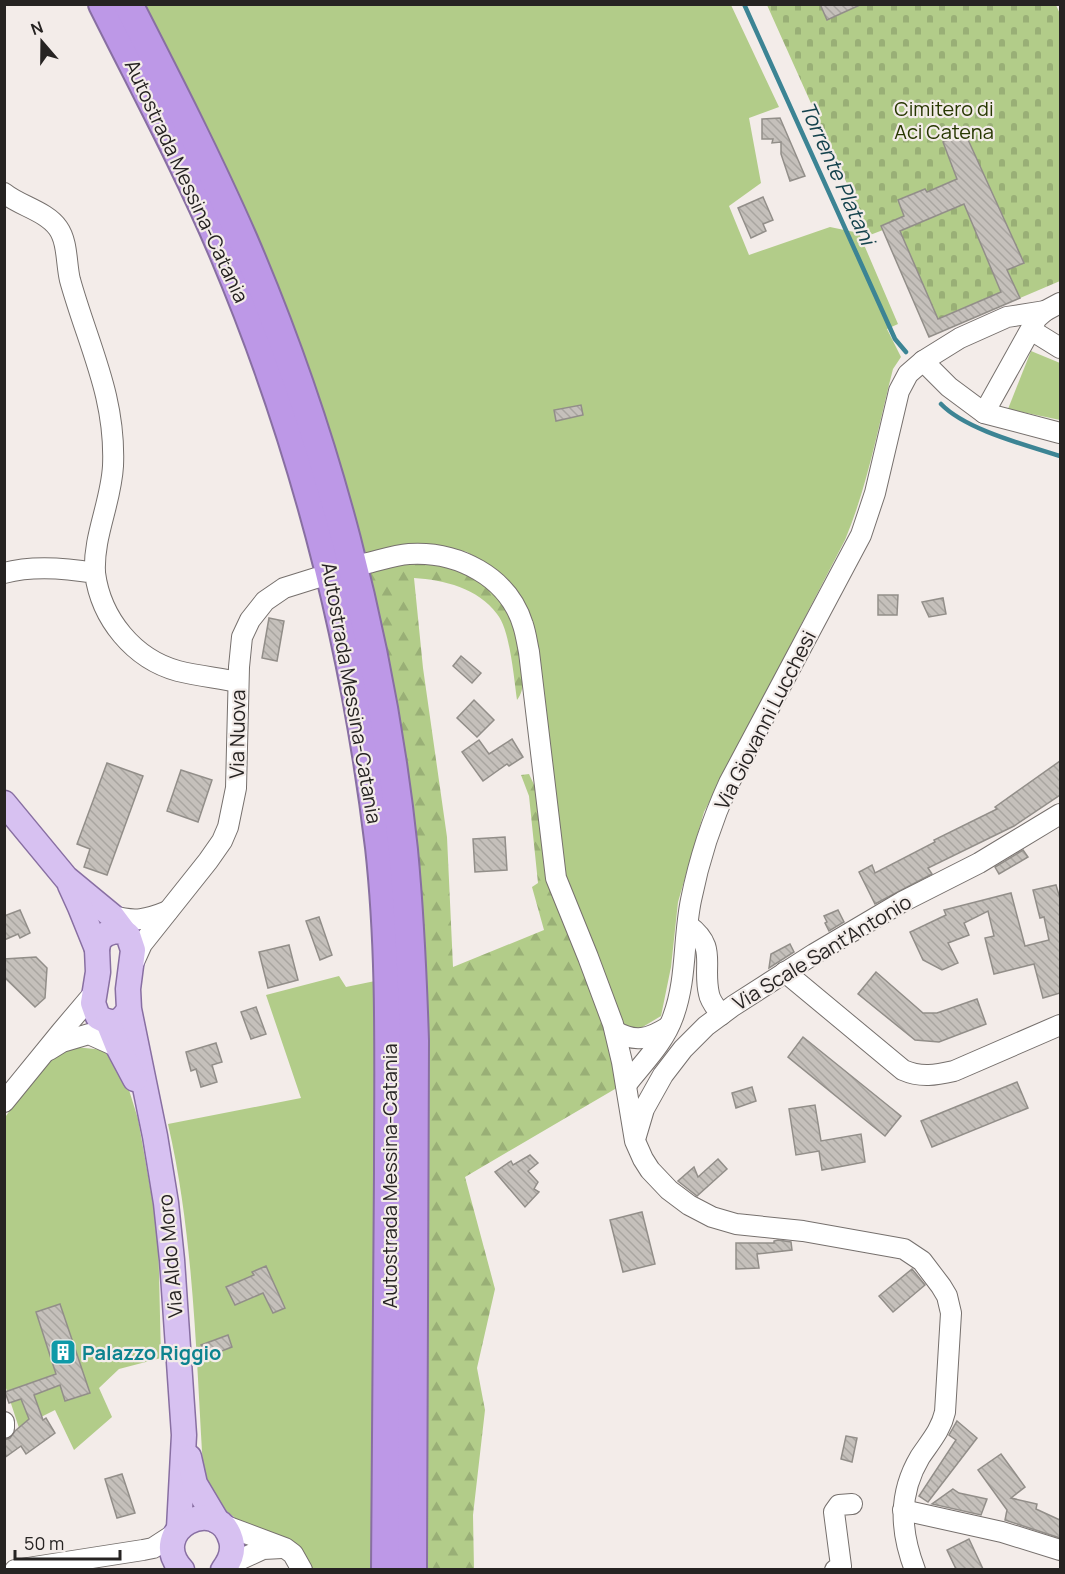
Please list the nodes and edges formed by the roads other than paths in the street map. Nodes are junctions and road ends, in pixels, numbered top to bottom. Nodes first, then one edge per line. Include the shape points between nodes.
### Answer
1 (103, 4) edge
2 (128, 4) edge
3 (4, 193) edge
4 (1053, 307) edge
5 (1031, 330) junction
6 (1060, 348) edge
7 (923, 361) junction
8 (984, 413) junction
9 (1060, 433) edge
10 (364, 564) dead end
11 (4, 573) edge
12 (95, 573) junction
13 (316, 578) dead end
14 (238, 682) junction
15 (4, 803) edge
16 (1060, 813) edge
17 (66, 878) junction
18 (168, 911) junction
19 (122, 923) junction
20 (688, 925) junction
21 (97, 949) junction
22 (133, 964) junction
23 (785, 972) junction
24 (94, 993) junction
25 (129, 1009) junction
26 (721, 1015) junction
27 (1060, 1025) edge
28 (668, 1027) junction
29 (98, 1028) junction
30 (615, 1031) junction
31 (44, 1053) junction
32 (626, 1085) junction
33 (4, 1102) edge
34 (637, 1114) junction
35 (149, 1115) junction
36 (4, 1422) edge
37 (4, 1428) edge
38 (184, 1435) junction
39 (852, 1504) dead end
40 (903, 1508) junction
41 (219, 1522) junction
42 (177, 1530) junction
43 (285, 1548) junction
44 (143, 1550) junction
45 (1060, 1550) edge
46 (180, 1568) edge
47 (224, 1568) edge
48 (15, 1569) edge
49 (302, 1569) edge
50 (386, 1569) edge
51 (412, 1569) edge
52 (835, 1569) edge
53 (915, 1569) edge

1 - 50 highway, Autostrada Messina-Catania via 201,201 261,347 325,547 362,722 380,851 389,979
2 - 51 highway, Autostrada Messina-Catania via 221,191 299,385 347,541 380,697 403,849 412,988
3 - 12 street via 58,227 65,245 66,266 107,397 113,427 113,468 98,535
4 - 5 street via 1036,318
4 - 7 street, Via Giovanni Lucchesi via 1007,317 960,338
5 - 6 street
5 - 8 street
7 - 8 street
7 - 20 street, Via Giovanni Lucchesi via 908,374 899,391 861,535 718,808 691,901
8 - 9 street
10 - 30 street via 407,554 438,554 464,561 492,579 516,609 529,652 556,878
11 - 12 street via 20,569
12 - 14 street via 97,590 112,620 126,640 152,661
13 - 14 street, Via Nuova via 284,588 265,601 255,614 242,637
14 - 18 street, Via Nuova via 236,788 228,827 208,861
15 - 17 main road
16 - 23 street, Via Scale Sant'Antonio
17 - 19 main road
17 - 21 main road
18 - 19 street
18 - 22 street, Via Nuova via 142,944
19 - 21 main road via 99,940
19 - 22 main road via 132,943
20 - 26 street via 706,945 709,996
20 - 28 street, Via Giovanni Lucchesi via 680,992
21 - 24 main road
22 - 25 main road
23 - 26 street, Via Scale Sant'Antonio
23 - 27 street via 903,1070 913,1074 954,1071
24 - 29 main road
24 - 31 street
25 - 29 main road via 118,1022
25 - 35 main road
26 - 34 street, Via Scale Sant'Antonio via 683,1049
28 - 30 street via 636,1040
28 - 32 street, Via Giovanni Lucchesi
29 - 31 street
29 - 35 main road via 118,1047 130,1067
30 - 32 street
31 - 33 street
32 - 34 street
34 - 40 street, Via Scale Sant'Antonio via 635,1141 650,1170 689,1205 736,1224 904,1249 935,1275 951,1313 945,1412 942,1426 911,1472
35 - 38 main road, Via Aldo Moro via 166,1203
36 - 37 street
38 - 41 main road via 195,1484
38 - 42 main road
39 - 52 street via 839,1505 834,1512 842,1566
40 - 45 street
40 - 53 street via 904,1535
41 - 42 main road via 196,1518
41 - 43 street
41 - 47 main road via 229,1533 232,1544
42 - 44 street via 153,1548
42 - 46 main road via 172,1550
43 - 47 street via 263,1549
43 - 49 street
44 - 46 street
44 - 48 street

